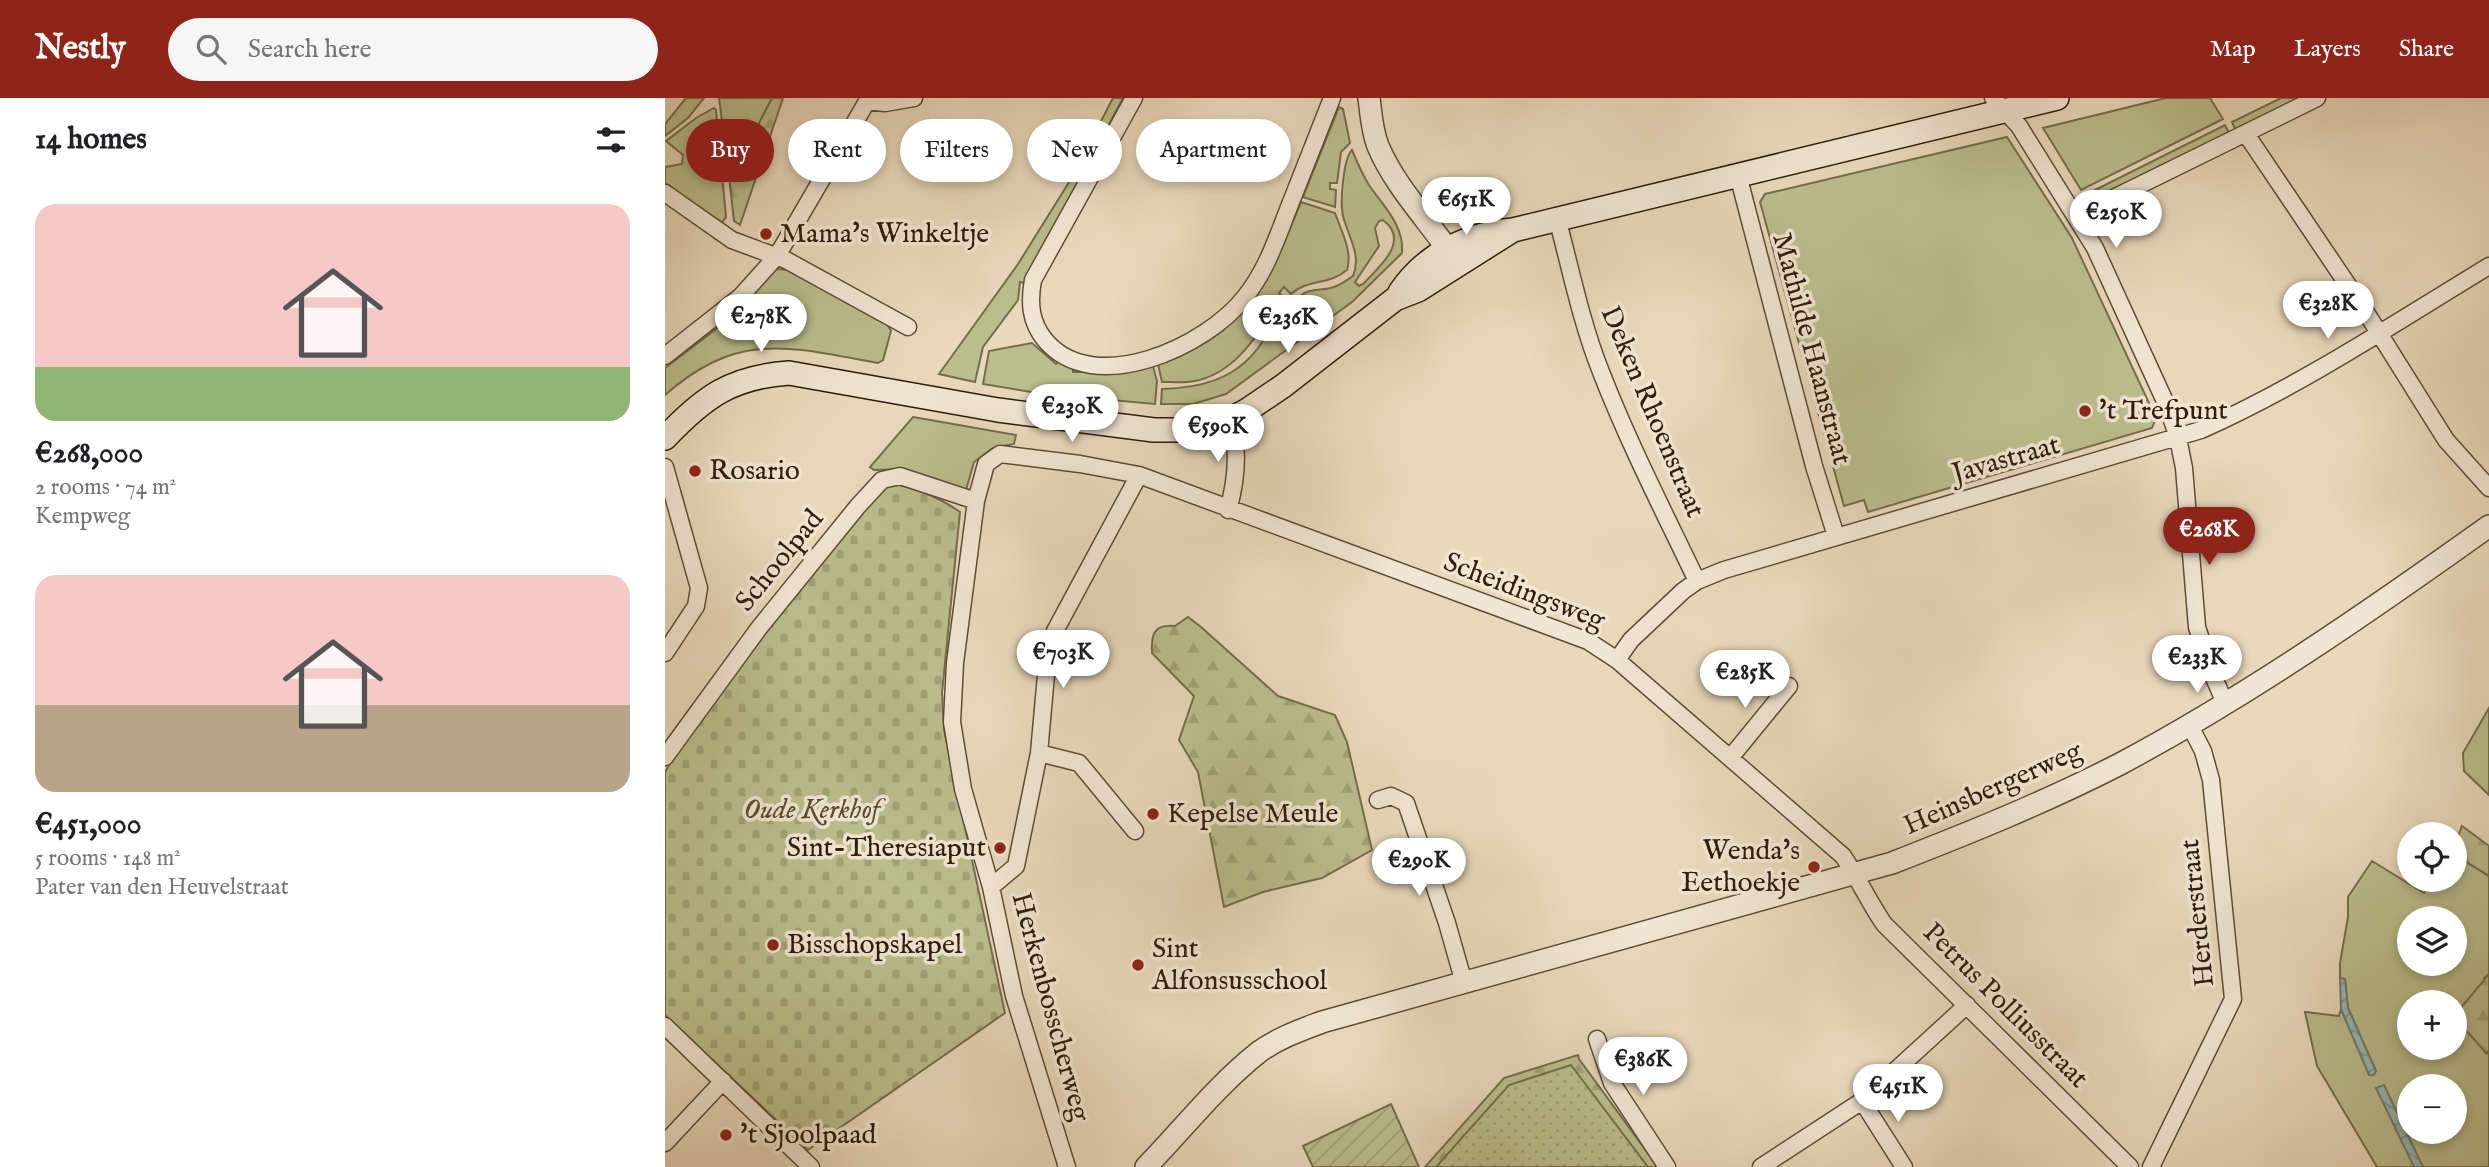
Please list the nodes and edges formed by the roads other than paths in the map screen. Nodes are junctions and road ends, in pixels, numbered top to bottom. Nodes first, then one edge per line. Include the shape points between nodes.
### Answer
1 (913, 98) edge
2 (1134, 98) edge
3 (1332, 98) edge
4 (1369, 98) edge
5 (2056, 98) edge
6 (2317, 98) edge
7 (869, 99) edge
8 (1999, 104) edge
9 (2246, 134) junction
10 (1738, 175) junction
11 (665, 193) edge
12 (2077, 216) junction
13 (1557, 218) junction
14 (777, 256) junction
15 (1453, 256) junction
16 (2489, 266) edge
17 (908, 327) dead end
18 (2379, 332) junction
19 (665, 356) edge
20 (1231, 419) junction
21 (665, 438) edge
22 (2178, 438) junction
23 (665, 467) edge
24 (1139, 475) junction
25 (2489, 488) edge
26 (976, 500) junction
27 (1228, 510) junction
28 (2489, 527) edge
29 (1836, 536) junction
30 (1697, 581) junction
31 (665, 653) edge
32 (1617, 660) junction
33 (1789, 686) dead end
34 (2225, 703) junction
35 (2189, 724) junction
36 (1039, 753) junction
37 (665, 757) edge
38 (1730, 758) junction
39 (1378, 800) dead end
40 (1135, 831) dead end
41 (1855, 873) junction
42 (991, 887) junction
43 (1464, 983) junction
44 (1967, 1005) junction
45 (665, 1026) edge
46 (1597, 1039) dead end
47 (723, 1081) junction
48 (1862, 1101) junction
49 (665, 1143) edge
50 (811, 1167) edge
51 (1067, 1167) edge
52 (1146, 1167) edge
53 (1667, 1167) edge
54 (1761, 1167) edge
55 (1904, 1167) edge
56 (2130, 1167) edge
57 (2151, 1167) edge

1 - 7 street via 885,103
2 - 3 street via 1033,280 1029,300 1042,336 1053,349 1082,364 1138,361 1181,347 1226,318 1244,299 1270,256
4 - 15 street via 1375,134 1389,167
5 - 8 main road
6 - 9 street
7 - 14 street
8 - 10 main road
8 - 12 street via 2019,126
9 - 12 street
9 - 18 street
10 - 13 main road
10 - 29 street, Mathilde Haanstraat
11 - 14 street via 732,240
12 - 22 street via 2143,352
13 - 15 main road via 1475,235
13 - 30 street, Deken Rhoenstraat via 1600,371
14 - 17 street
14 - 19 street via 740,297
15 - 20 main road via 1411,277 1395,299 1283,386
16 - 18 street, Javastraat
18 - 22 street, Javastraat via 2250,408
18 - 25 street via 2446,440
20 - 21 main road via 1171,431 998,410 800,374 770,374 728,386 694,407
20 - 27 street via 1237,448
22 - 29 street, Javastraat
22 - 34 street via 2197,627
23 - 31 street via 699,588 696,606
24 - 26 street, Scheidingsweg via 1000,454 986,464
24 - 27 street, Scheidingsweg
24 - 36 street, Herkenbosscherweg via 1055,631 1047,664
26 - 37 street, Schoolpad via 900,476 882,480 759,628
26 - 42 street via 952,722 963,789
27 - 32 street, Scheidingsweg via 1588,641
28 - 34 street, Heinsbergerweg via 2325,641
29 - 30 street, Javastraat
30 - 32 street, Javastraat via 1662,609
32 - 38 street, Scheidingsweg
33 - 38 street
34 - 35 street, Heinsbergerweg
35 - 41 street, Heinsbergerweg via 2042,801 1903,859
35 - 57 street, Herderstraat via 2211,780 2232,999
36 - 40 street via 1079,763
36 - 42 street, Herkenbosscherweg via 1016,866
38 - 41 street, Scheidingsweg via 1843,856
39 - 43 street via 1391,796 1406,803
41 - 43 street, Heinsbergerweg
41 - 44 street, Petrus Polliusstraat via 1884,924
42 - 51 street, Herkenbosscherweg via 1014,996
43 - 52 street, Heinsbergerweg via 1322,1022 1261,1051
44 - 48 street
44 - 56 street, Petrus Polliusstraat
45 - 47 street
46 - 53 street via 1612,1083
47 - 49 street
47 - 50 street
48 - 54 street
48 - 55 street

